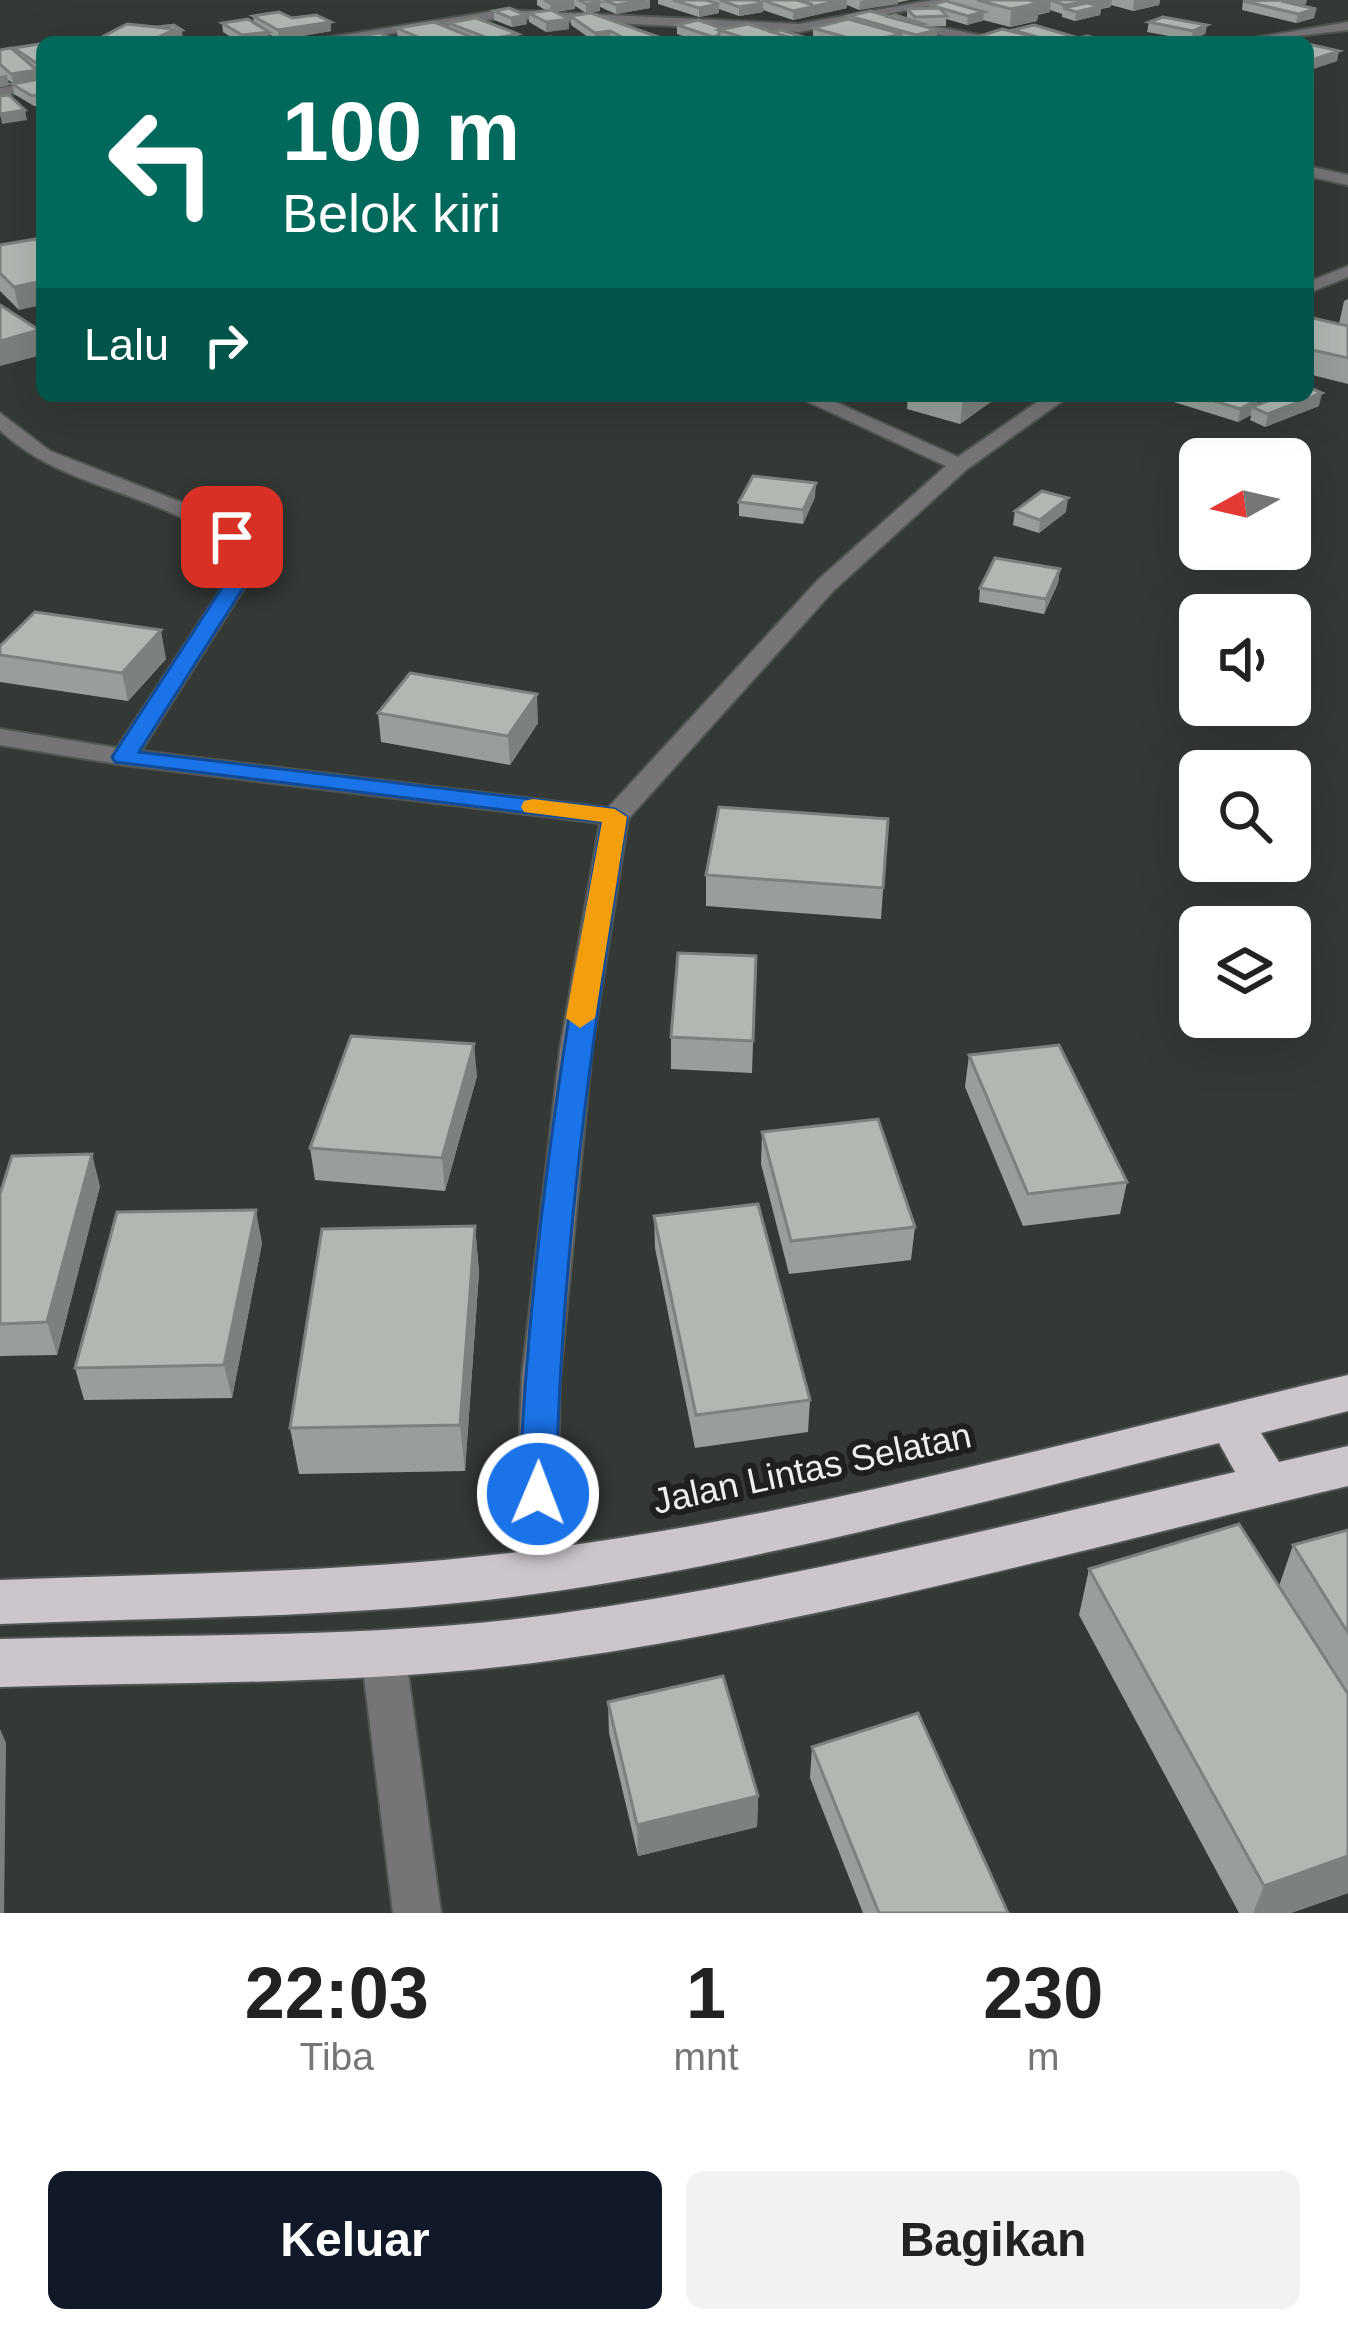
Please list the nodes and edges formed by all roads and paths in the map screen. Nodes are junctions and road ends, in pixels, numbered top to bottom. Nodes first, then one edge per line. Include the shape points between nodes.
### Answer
1 (952, 0) edge
2 (879, 15) junction
3 (1348, 26) edge
4 (347, 36) edge
5 (961, 36) edge
6 (1290, 36) edge
7 (36, 86) edge
8 (0, 92) edge
9 (1314, 172) edge
10 (1348, 180) edge
11 (1348, 271) edge
12 (1314, 285) edge
13 (819, 402) edge
14 (1050, 402) edge
15 (0, 419) edge
16 (960, 465) junction
17 (0, 737) edge
18 (124, 757) junction
19 (615, 817) junction
20 (1348, 1393) edge
21 (1230, 1421) junction
22 (1348, 1466) edge
23 (1267, 1485) junction
24 (535, 1572) junction
25 (0, 1602) edge
26 (383, 1651) junction
27 (0, 1663) edge
28 (418, 1913) edge

1 - 2 street
2 - 4 street via 784,28 502,14
2 - 5 street
3 - 6 street
7 - 8 street
9 - 10 street
11 - 12 street
13 - 16 street
14 - 16 street
15 - 18 street via 40,453 181,510 244,551 240,577
16 - 19 street via 826,585
17 - 18 street
18 - 19 street
19 - 24 street via 576,1049 546,1330
20 - 21 highway, Jalan Lintas Selatan
21 - 23 highway
21 - 24 highway, Jalan Lintas Selatan via 789,1528
22 - 23 highway
23 - 26 highway via 798,1593 554,1637
24 - 25 highway, Jalan Lintas Selatan via 379,1587
26 - 27 highway
26 - 28 street

